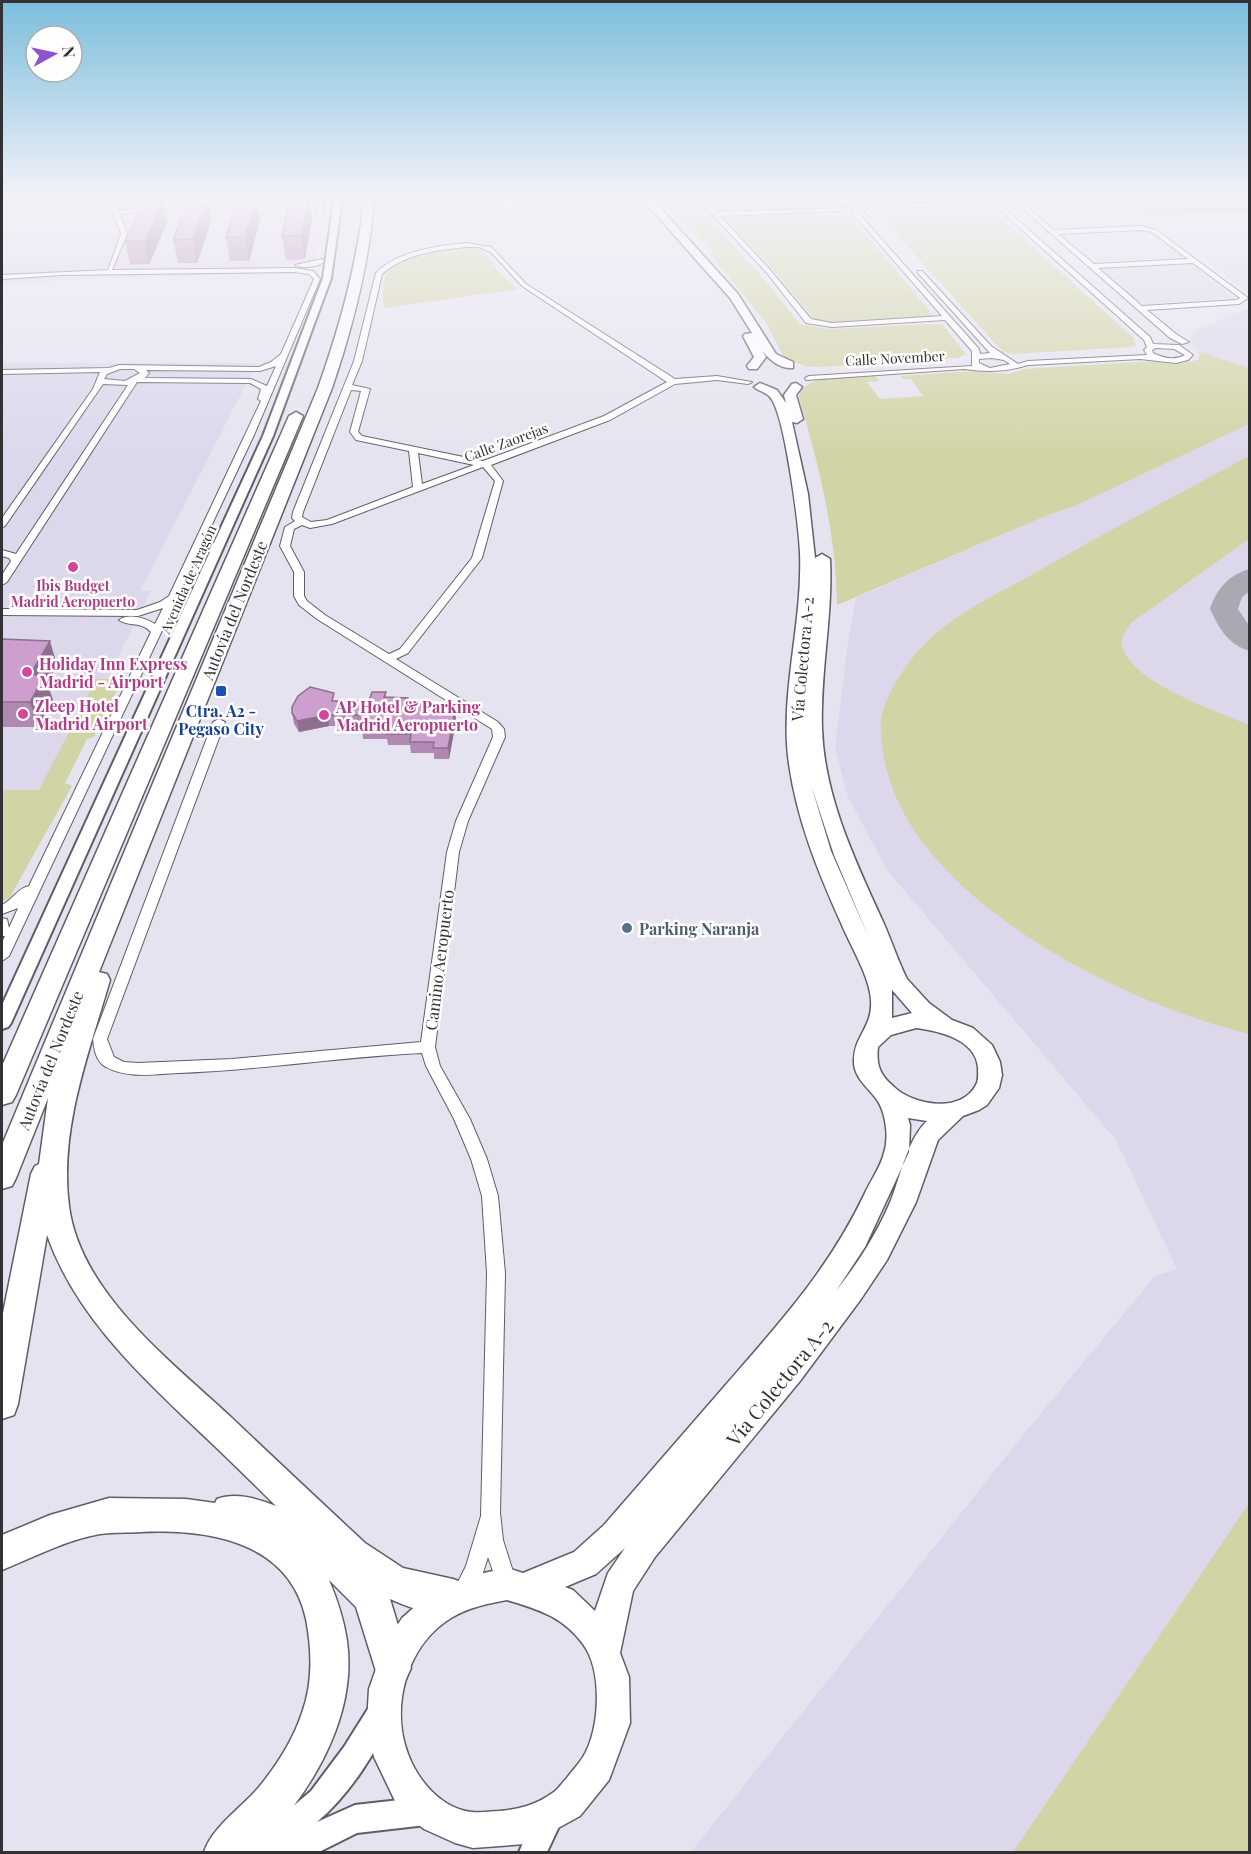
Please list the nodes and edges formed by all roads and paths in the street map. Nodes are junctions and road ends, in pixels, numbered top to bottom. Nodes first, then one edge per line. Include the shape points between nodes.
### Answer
1 (318, 287) edge
2 (319, 287) edge
3 (319, 287) edge
4 (341, 287) edge
5 (357, 287) edge
6 (375, 287) edge
7 (526, 287) edge
8 (715, 287) edge
9 (726, 287) edge
10 (781, 287) edge
11 (920, 287) edge
12 (933, 287) edge
13 (1088, 287) edge
14 (1103, 287) edge
15 (1116, 287) edge
16 (1230, 287) edge
17 (1141, 308) junction
18 (948, 318) junction
19 (1152, 332) dead end
20 (1160, 339) dead end
21 (1182, 345) junction
22 (1149, 348) junction
23 (284, 354) junction
24 (1002, 357) junction
25 (976, 358) junction
26 (1159, 358) junction
27 (1014, 367) junction
28 (140, 368) junction
29 (243, 369) junction
30 (983, 369) junction
31 (108, 370) junction
32 (2, 374) edge
33 (799, 375) junction
34 (751, 377) junction
35 (101, 378) junction
36 (136, 380) junction
37 (236, 381) junction
38 (673, 382) junction
39 (348, 387) junction
40 (261, 409) junction
41 (250, 435) junction
42 (413, 449) junction
43 (484, 464) junction
44 (418, 489) junction
45 (301, 522) junction
46 (2, 524) edge
47 (2, 553) edge
48 (15, 560) junction
49 (2, 582) edge
50 (174, 594) junction
51 (2, 612) edge
52 (2, 619) edge
53 (156, 632) junction
54 (388, 659) junction
55 (219, 722) dead end
56 (156, 802) junction
57 (38, 880) junction
58 (2, 910) edge
59 (2, 922) edge
60 (2, 932) edge
61 (2, 956) edge
62 (2, 1023) edge
63 (943, 1023) junction
64 (875, 1035) junction
65 (428, 1047) junction
66 (63, 1090) junction
67 (2, 1095) edge
68 (889, 1098) junction
69 (954, 1111) junction
70 (2, 1178) edge
71 (2, 1404) edge
72 (490, 1513) junction
73 (93, 1518) junction
74 (2, 1552) edge
75 (519, 1585) junction
76 (458, 1595) junction
77 (605, 1649) junction
78 (392, 1668) junction
79 (383, 1707) junction
80 (428, 1810) junction
81 (550, 1816) junction
82 (224, 1852) edge
83 (261, 1852) edge
84 (296, 1852) edge
85 (533, 1852) edge

1 - 23 street
2 - 41 street via 283,375
3 - 62 street, Avenida de Aragón via 268,436
4 - 67 highway, Autovía del Nordeste via 288,436
5 - 56 highway, Autovía del Nordeste via 325,388
6 - 39 street
7 - 38 street
8 - 34 main road via 742,322 760,357
9 - 33 main road via 772,356
10 - 18 street via 809,321 832,325
11 - 18 street
12 - 24 street via 988,348
13 - 22 street via 1147,339
14 - 19 street
15 - 17 street
16 - 17 street via 1244,300
17 - 21 street
18 - 25 street via 976,351
20 - 21 street
21 - 22 street
21 - 26 street via 1188,357
22 - 24 street
22 - 26 street via 1150,354
23 - 29 street via 274,364
23 - 40 street
24 - 25 street, Calle November
24 - 27 street via 1013,362
25 - 30 street via 975,364
25 - 33 street, Calle November via 818,370
26 - 27 street
27 - 30 street, Calle November
28 - 29 street
28 - 31 street
28 - 36 street via 145,373
29 - 37 street via 250,374
30 - 33 street, Calle November
31 - 32 street
31 - 35 street
32 - 35 street
33 - 34 main road via 766,364
33 - 34 main road via 779,389
33 - 63 main road, Vía Colectora A-2 via 790,398 813,484 822,563 813,732 825,805 837,843 901,987 921,1010
34 - 38 street, Calle Zaorejas
34 - 64 main road, Vía Colectora A-2 via 778,399 799,484 808,563 796,693 798,764 819,844 881,990 883,1016
35 - 36 street via 116,383
35 - 46 street
36 - 37 street
36 - 48 street
37 - 40 street via 263,386
38 - 43 street, Calle Zaorejas via 607,418
39 - 42 street via 366,389 354,432 359,438
39 - 45 street via 298,512
40 - 41 street
41 - 50 street
42 - 43 street
42 - 44 street
43 - 44 street, Calle Zaorejas
43 - 54 street via 499,481 482,549 468,573 404,651
44 - 45 street, Calle Zaorejas via 329,522
45 - 54 street, Camino Aeropuerto via 290,527 285,546 299,572 299,596 303,603
47 - 48 street
48 - 49 street
50 - 51 street via 164,604 138,613
50 - 53 street
52 - 53 street via 135,620 152,626
53 - 57 street
54 - 65 street, Camino Aeropuerto via 494,724 499,736 462,821 453,852
55 - 65 street via 100,1039 102,1052 110,1063 128,1068 180,1068
56 - 66 highway
56 - 70 highway, Autovía del Nordeste
57 - 58 street via 15,904
57 - 61 street
59 - 60 street
63 - 64 main road via 900,1022
63 - 69 main road via 974,1040 991,1071 985,1092
64 - 68 main road via 864,1061 871,1081
65 - 72 street, Camino Aeropuerto via 432,1066 479,1159 490,1196 496,1273
66 - 71 highway
66 - 76 highway via 52,1183 58,1225 77,1274 113,1321 153,1365 352,1555 379,1576 410,1591
68 - 69 main road via 927,1112
68 - 75 main road, Vía Colectora A-2 via 898,1125 897,1152 856,1239 798,1321 615,1536 585,1563
69 - 77 main road, Vía Colectora A-2 via 928,1135 903,1202 852,1291 790,1372 644,1546 619,1584
72 - 75 street, Camino Aeropuerto via 495,1548
72 - 76 street, Camino Aeropuerto via 475,1569
73 - 74 highway
73 - 78 highway via 158,1506 204,1506 264,1518 312,1544 371,1597
73 - 82 highway via 199,1516 243,1527 297,1561 319,1598 331,1651 330,1678 317,1728 284,1788
75 - 76 main road via 478,1587
75 - 77 main road via 567,1602 582,1615
76 - 78 main road via 433,1610 417,1626
77 - 81 main road via 615,1693 609,1741 586,1784
78 - 79 main road
79 - 80 main road via 389,1754 398,1775 411,1795
79 - 83 street via 354,1757 321,1801
80 - 81 main road via 466,1829 487,1832 530,1825
80 - 84 street via 355,1819
81 - 85 street

